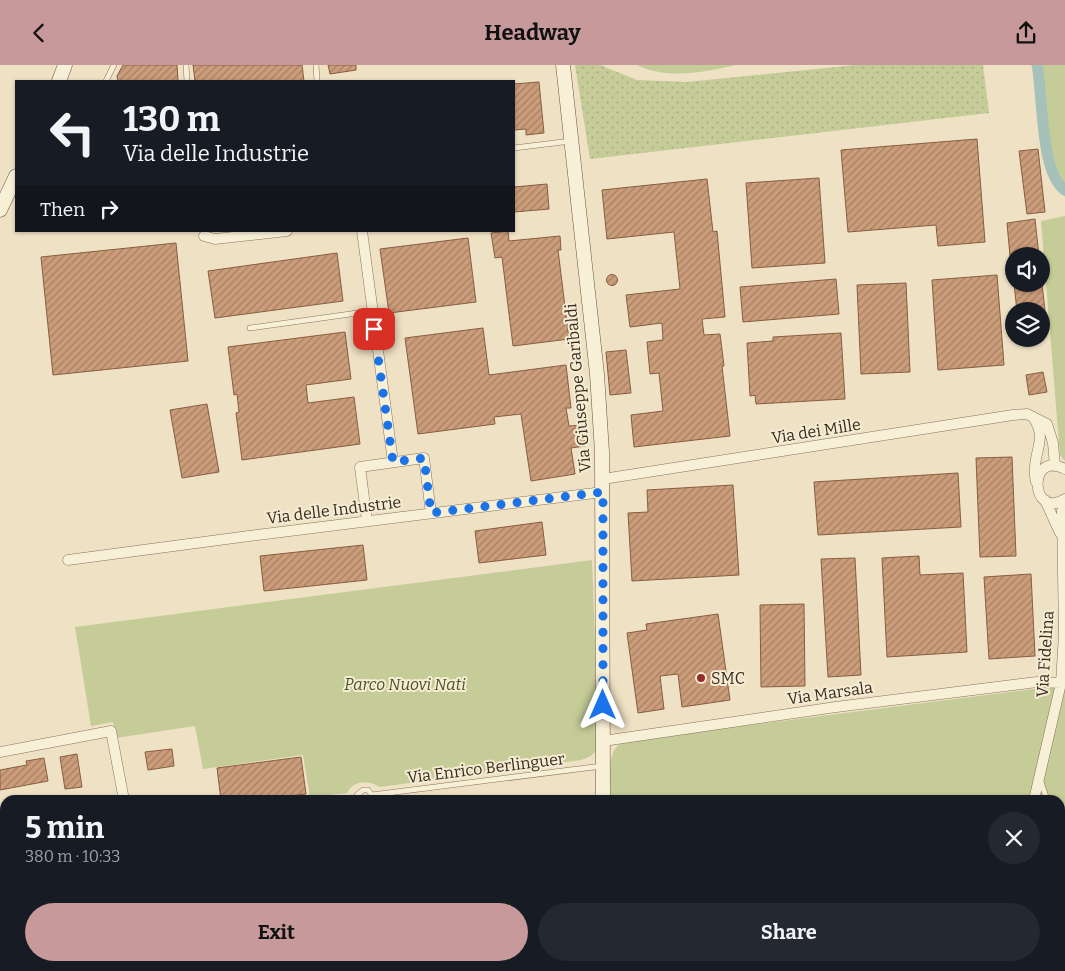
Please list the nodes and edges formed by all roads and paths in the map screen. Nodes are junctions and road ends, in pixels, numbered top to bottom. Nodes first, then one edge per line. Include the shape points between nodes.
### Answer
1 (65, 65) edge
2 (114, 65) edge
3 (186, 65) edge
4 (316, 65) edge
5 (563, 65) edge
6 (58, 80) edge
7 (106, 80) edge
8 (187, 80) edge
9 (318, 80) edge
10 (572, 141) junction
11 (515, 148) edge
12 (15, 177) edge
13 (0, 210) edge
14 (278, 232) edge
15 (362, 232) edge
16 (202, 234) edge
17 (372, 311) junction
18 (250, 328) dead end
19 (1033, 416) junction
20 (393, 462) junction
21 (1061, 466) edge
22 (603, 486) junction
23 (1037, 489) junction
24 (1065, 499) edge
25 (1045, 500) junction
26 (1065, 503) edge
27 (431, 513) junction
28 (367, 521) junction
29 (1062, 538) junction
30 (68, 560) dead end
31 (1061, 683) junction
32 (603, 741) junction
33 (0, 752) edge
34 (603, 766) junction
35 (1040, 777) junction
36 (123, 795) edge
37 (357, 795) edge
38 (371, 795) edge
39 (387, 795) edge
40 (603, 795) edge
41 (1035, 795) edge
42 (1045, 795) edge

1 - 6 street
2 - 7 lane
3 - 8 lane
4 - 9 lane
5 - 10 street, Via Giuseppe Garibaldi
10 - 11 lane
10 - 22 street, Via Giuseppe Garibaldi via 597,374
12 - 13 street
14 - 16 street via 215,239
15 - 17 street
17 - 18 lane
17 - 20 street
19 - 21 street via 1047,425
19 - 22 street, Via dei Mille via 1013,415
19 - 23 street via 1042,437 1034,468
20 - 27 street via 424,458
20 - 28 street via 360,467
21 - 23 street via 1044,469 1037,478
22 - 27 street, Via delle Industrie
22 - 32 street, Via Giuseppe Garibaldi
23 - 25 street, Via Fidelina
24 - 25 street via 1056,503
25 - 29 street, Via Fidelina
26 - 29 street, Via Fidelina
27 - 28 street, Via delle Industrie
28 - 30 street, Via delle Industrie
29 - 31 street, Via Fidelina via 1064,634
31 - 32 street, Via Marsala via 1037,682 846,706
31 - 35 street, Via Fidelina
32 - 34 street, Via Giuseppe Garibaldi
33 - 36 street via 111,731
34 - 39 lane, Via Enrico Berlinguer
34 - 40 street, Via Giuseppe Garibaldi
35 - 41 street, Via Fidelina
35 - 42 lane
37 - 38 lane, Via Enrico Berlinguer via 368,790

